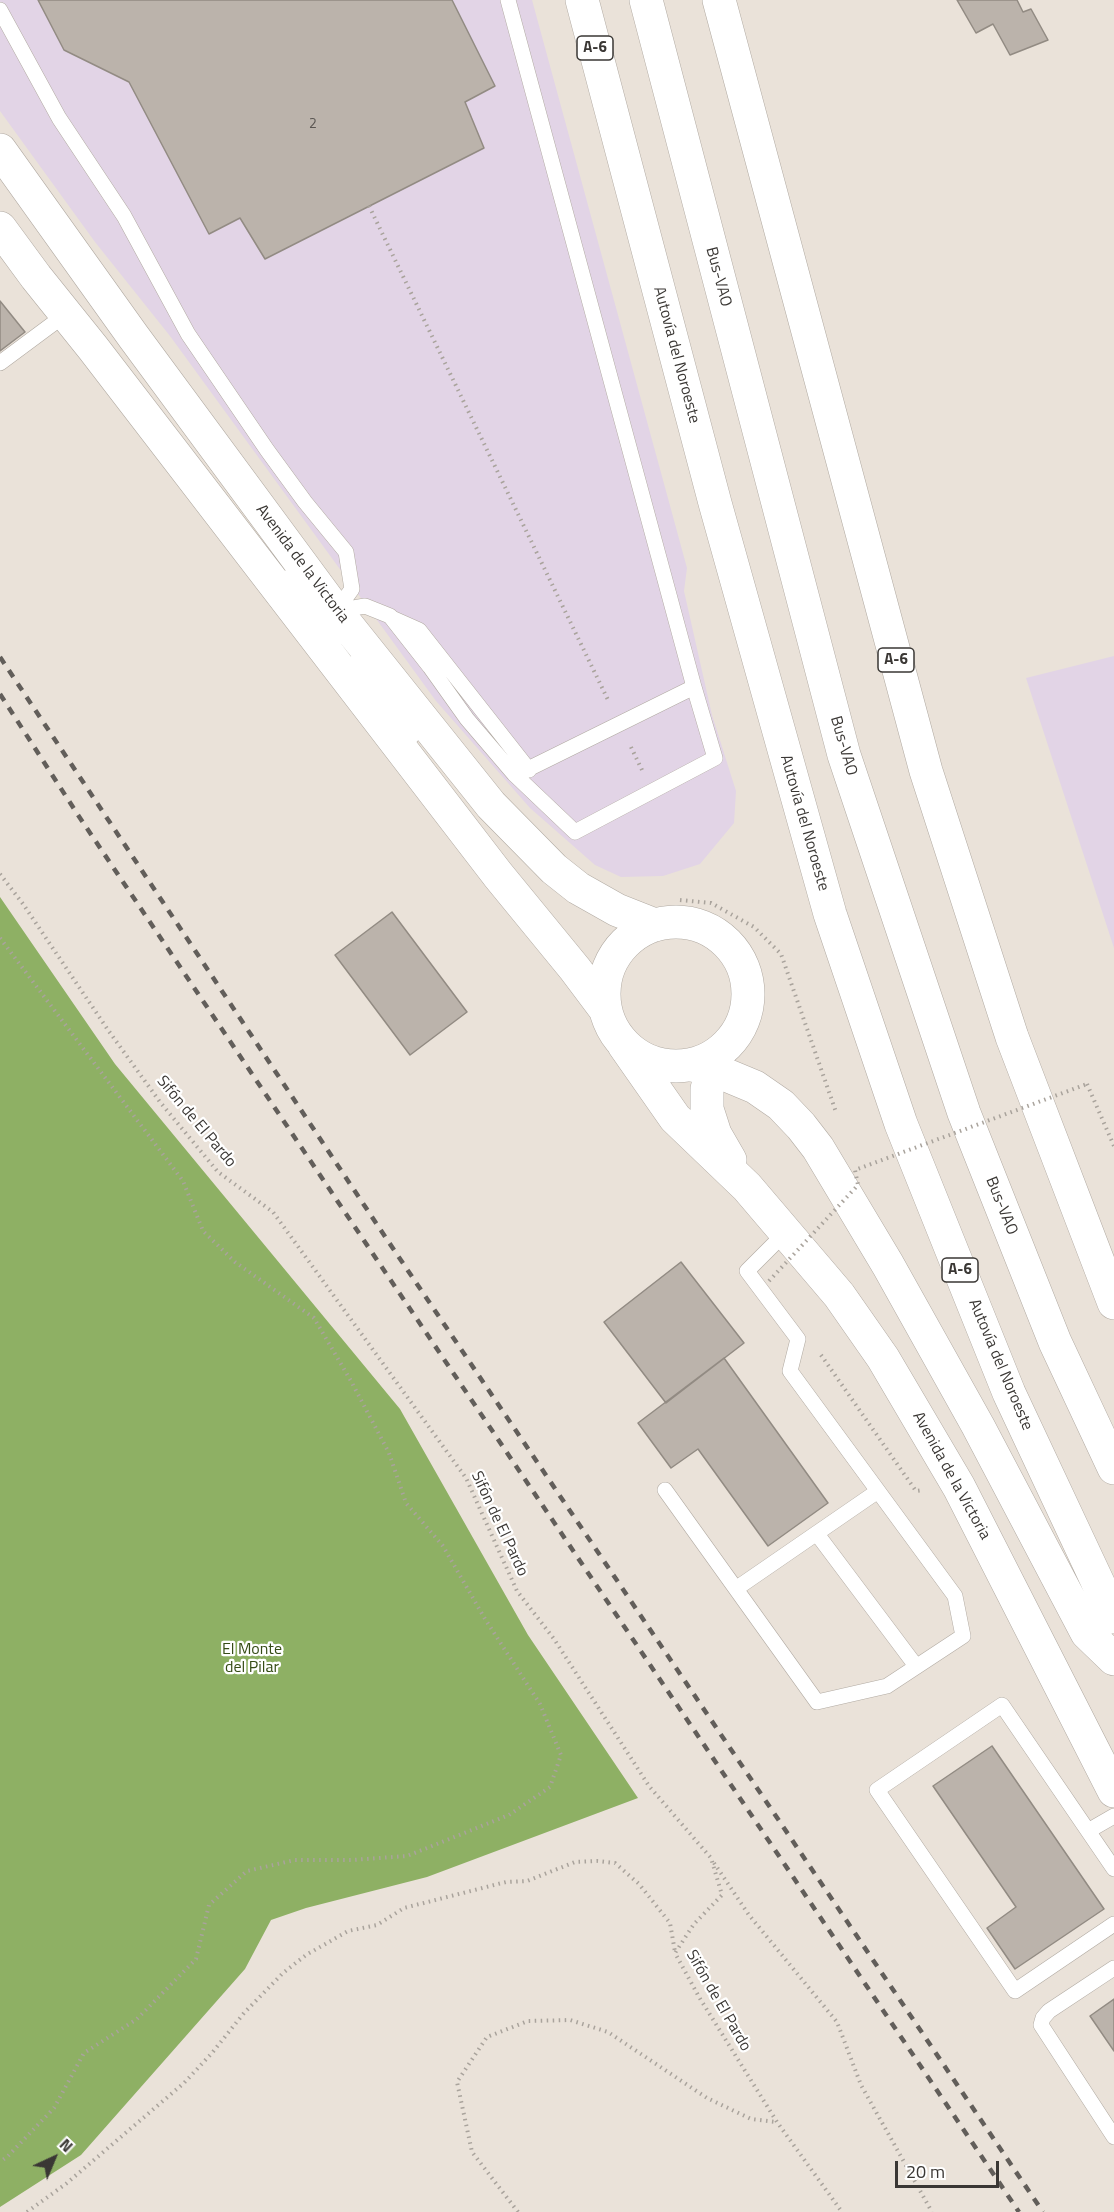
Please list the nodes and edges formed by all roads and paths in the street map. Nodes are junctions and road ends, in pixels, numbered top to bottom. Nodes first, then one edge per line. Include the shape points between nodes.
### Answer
1 (508, 0) edge
2 (582, 0) edge
3 (646, 0) edge
4 (719, 0) edge
5 (0, 10) edge
6 (0, 150) edge
7 (369, 206) dead end
8 (0, 228) edge
9 (66, 314) junction
10 (93, 348) junction
11 (0, 363) edge
12 (133, 375) dead end
13 (278, 562) dead end
14 (342, 635) junction
15 (694, 687) junction
16 (620, 724) junction
17 (522, 772) junction
18 (432, 788) junction
19 (652, 791) junction
20 (0, 874) edge
21 (655, 925) junction
22 (0, 938) edge
23 (782, 954) dead end
24 (605, 1009) junction
25 (624, 1045) junction
26 (707, 1063) junction
27 (839, 1122) dead end
28 (1114, 1146) edge
29 (852, 1162) dead end
30 (855, 1170) junction
31 (747, 1187) junction
32 (786, 1232) junction
33 (776, 1290) dead end
34 (1114, 1303) edge
35 (816, 1348) dead end
36 (1114, 1468) edge
37 (665, 1490) dead end
38 (878, 1491) junction
39 (916, 1491) dead end
40 (817, 1534) junction
41 (737, 1588) junction
42 (1114, 1617) edge
43 (1114, 1659) edge
44 (916, 1666) junction
45 (1114, 1791) edge
46 (1114, 1816) edge
47 (1088, 1831) junction
48 (711, 1858) junction
49 (1114, 1869) edge
50 (1114, 1924) edge
51 (675, 1953) junction
52 (1114, 1968) edge
53 (777, 2122) junction
54 (1114, 2137) edge
55 (0, 2162) edge
56 (27, 2212) edge
57 (518, 2212) edge
58 (842, 2212) edge
59 (932, 2212) edge

1 - 15 lane
2 - 42 main road, Autovía del Noroeste / A-6 via 715,503 830,914 901,1124 1009,1393
3 - 36 main road, Bus-VAO via 844,755 964,1113 1055,1342
4 - 34 main road, A-6 via 926,771 1012,1037
5 - 14 lane via 59,118 124,216 188,334 260,441 346,552 352,589
6 - 14 main road, Avenida de la Victoria
7 - 16 path
8 - 9 main road, Avenida de la Victoria
9 - 10 main road, Avenida de la Victoria
9 - 11 lane
10 - 12 lane
10 - 18 main road, Avenida de la Victoria
13 - 14 lane
14 - 17 lane via 365,606 390,616 467,719
14 - 18 lane via 423,751
14 - 21 main road, Avenida de la Victoria via 491,805 554,869 597,900
15 - 16 lane
15 - 19 lane via 715,758
16 - 17 lane
16 - 19 path
17 - 19 lane via 575,832
18 - 24 main road, Avenida de la Victoria
20 - 48 path, Sifón de El Pardo via 160,1101 218,1172 273,1212 466,1478 517,1591 554,1639 649,1786
21 - 24 main road via 635,934 620,948 609,967
21 - 26 main road via 678,922 700,926 720,937 736,954 746,974 749,997 744,1020 733,1040
22 - 55 path via 183,1181 202,1231 235,1262 314,1318 389,1454 406,1503 443,1546 540,1704 561,1755 550,1787 508,1815 407,1856 295,1860 247,1871 209,1905 196,1959 137,2019 84,2053 54,2108
23 - 27 path
24 - 25 main road
25 - 26 main road via 641,1058 658,1064 675,1067
25 - 31 main road, Avenida de la Victoria via 675,1118
26 - 31 main road, Avenida de la Victoria via 706,1109 715,1134
26 - 43 main road via 781,1105 818,1148 978,1425 1087,1633
28 - 30 path, bridge via 1087,1084
29 - 30 path, bridge
30 - 33 path, bridge via 858,1185 769,1281
31 - 32 main road, Avenida de la Victoria
32 - 38 lane via 747,1271 798,1339 790,1371
32 - 45 main road, Avenida de la Victoria via 839,1295 883,1358 959,1487
35 - 39 path
37 - 41 lane
38 - 40 lane
38 - 44 lane via 954,1596 963,1636
40 - 41 lane
40 - 44 lane
41 - 44 lane via 817,1702 886,1686
46 - 47 lane
47 - 49 lane
47 - 50 lane via 1002,1705 877,1790 1015,1991
48 - 51 path, Sifón de El Pardo via 722,1894 694,1924
48 - 59 path via 748,1915 837,2022 861,2085
51 - 53 path, Sifón de El Pardo
51 - 56 path via 670,1923 639,1884 615,1863 575,1862 527,1881 506,1882 404,1908 377,1925 348,1931 283,1973 184,2083
52 - 54 lane via 1049,2012 1041,2025
53 - 57 path via 751,2119 707,2097 608,2032 570,2020 528,2021 487,2037 457,2082 472,2152
53 - 58 path, Sifón de El Pardo

